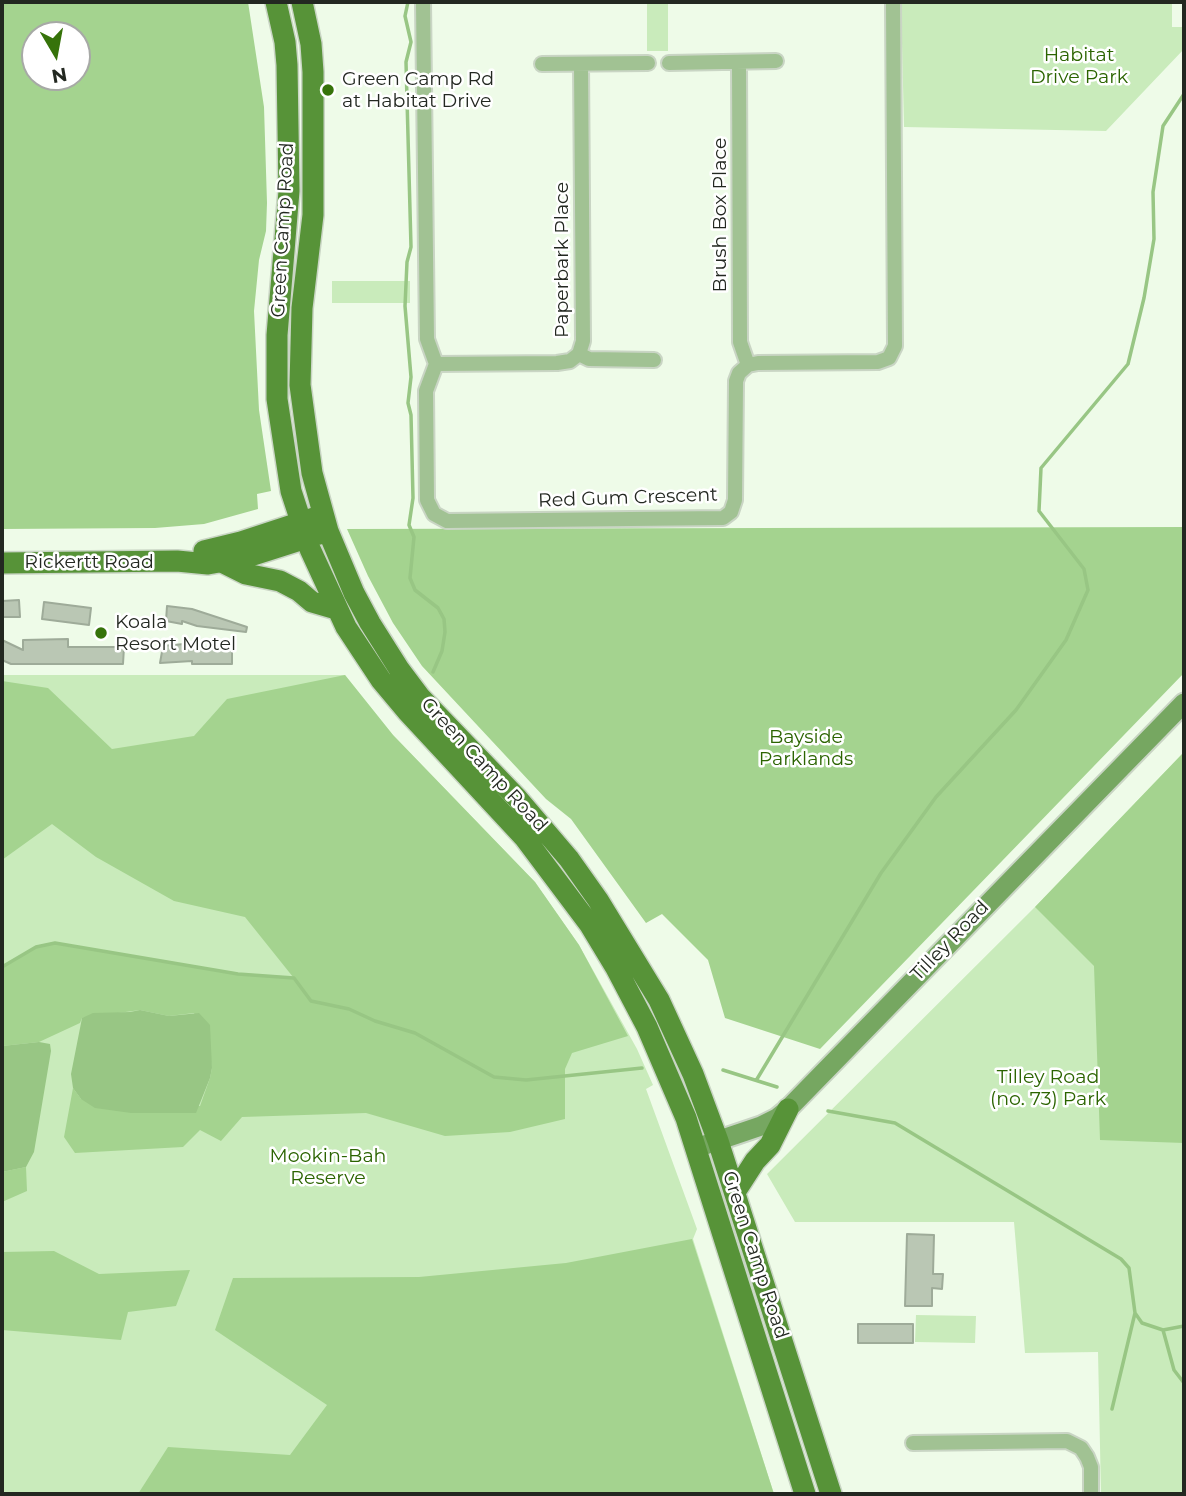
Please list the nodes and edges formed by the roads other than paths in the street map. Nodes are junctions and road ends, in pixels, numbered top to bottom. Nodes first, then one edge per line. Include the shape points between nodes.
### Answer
1 (276, 2) edge
2 (302, 2) edge
3 (423, 2) edge
4 (893, 2) edge
5 (776, 61) dead end
6 (738, 62) junction
7 (648, 63) dead end
8 (668, 63) dead end
9 (542, 64) dead end
10 (581, 64) junction
11 (579, 354) junction
12 (654, 360) dead end
13 (436, 364) junction
14 (748, 365) junction
15 (325, 523) junction
16 (303, 530) junction
17 (177, 561) junction
18 (2, 562) edge
19 (222, 562) junction
20 (337, 609) junction
21 (1184, 703) edge
22 (788, 1109) junction
23 (718, 1141) junction
24 (696, 1148) junction
25 (735, 1192) junction
26 (913, 1443) dead end
27 (805, 1494) edge
28 (831, 1494) edge
29 (1091, 1494) edge

1 - 16 main road, Green Camp Road via 287,65 289,191 277,335 277,398 284,455
2 - 15 main road, Green Camp Road via 313,72 313,181 300,385 308,456
3 - 13 street via 427,339
4 - 14 street via 895,346 889,359 878,362
5 - 6 street
6 - 8 street
6 - 14 street, Brush Box Place via 740,342
7 - 10 street
9 - 10 street
10 - 11 street, Paperbark Place via 583,341
11 - 12 street via 589,359
11 - 13 street, Paperbark Place via 557,363
13 - 14 street, Red Gum Crescent via 426,391 427,500 434,514 447,521 723,518 735,500 736,381
15 - 16 main road, Rickertt Road
15 - 23 main road, Green Camp Road via 359,603 399,669 541,826 598,900 659,1000
16 - 17 main road, Rickertt Road
16 - 19 main road, Rickertt Road via 247,557
16 - 20 main road, Green Camp Road
17 - 18 main road, Rickertt Road
17 - 19 main road, Rickertt Road
19 - 20 main road via 246,574 280,581 312,602
20 - 24 main road, Green Camp Road via 381,680 524,837 590,925 647,1027
21 - 22 main road, Tilley Road
22 - 23 main road, Tilley Road via 761,1126
22 - 25 main road via 770,1145
23 - 24 main road, Tilley Road
23 - 25 main road, Green Camp Road
24 - 27 main road, Green Camp Road
25 - 28 main road, Green Camp Road
26 - 29 street via 1067,1441 1087,1457

